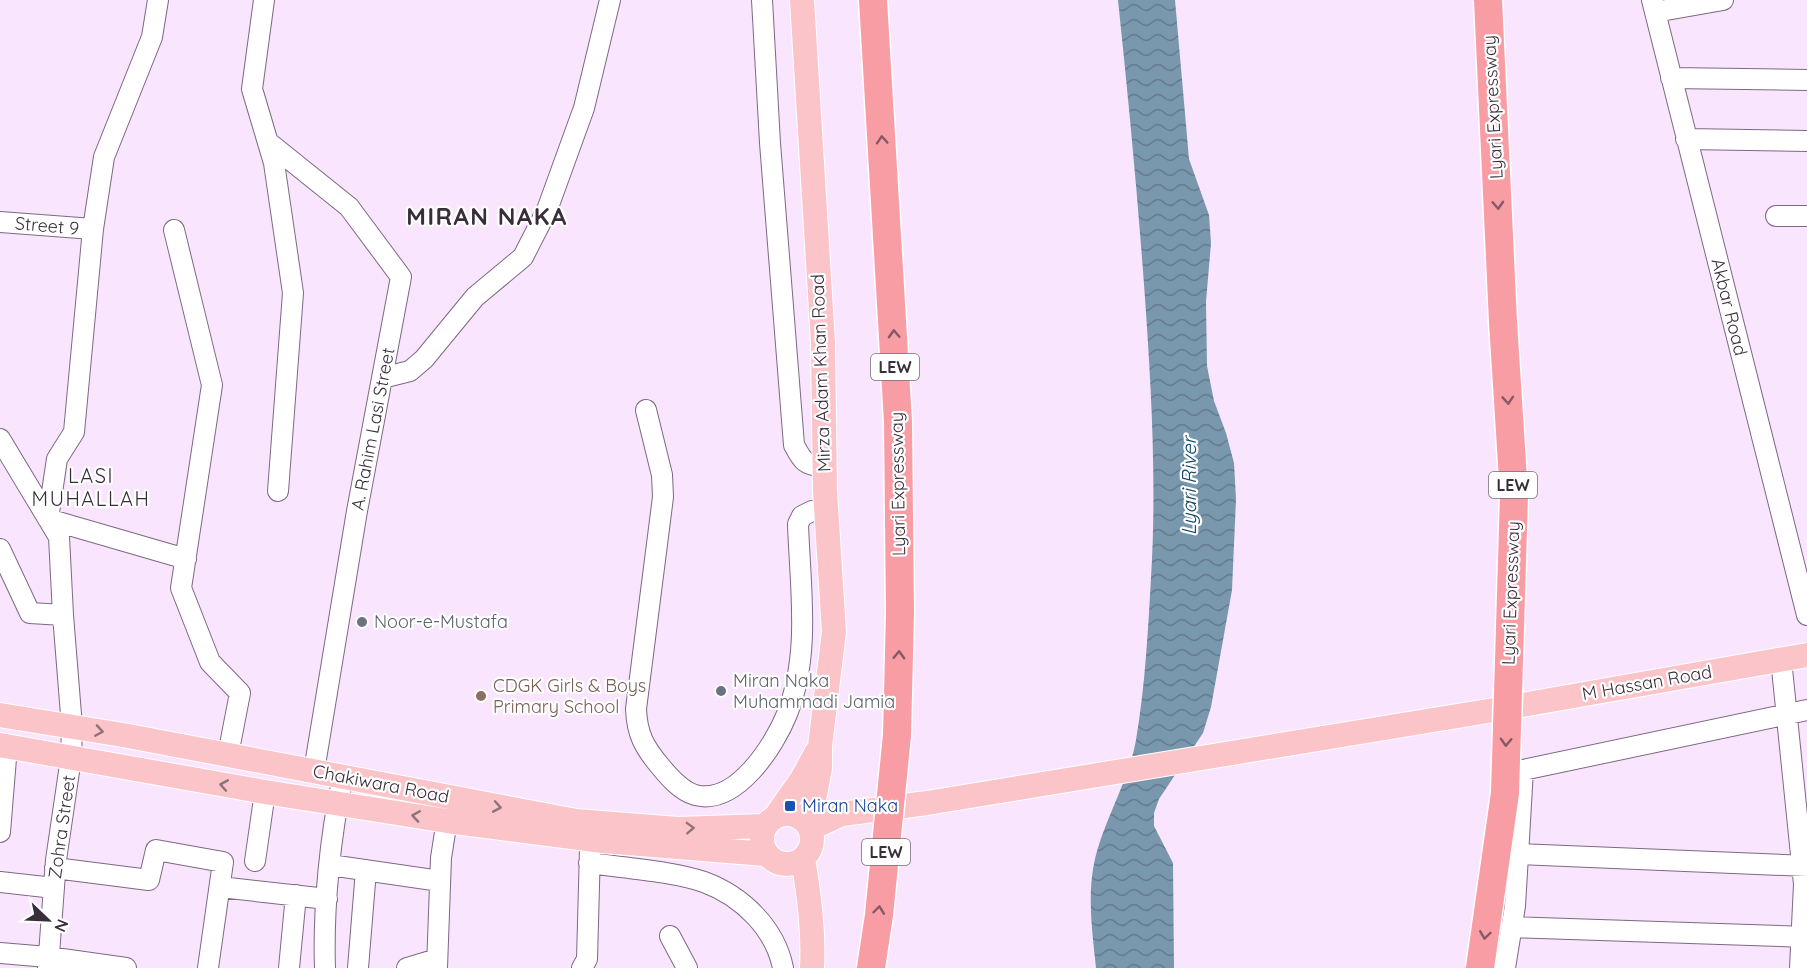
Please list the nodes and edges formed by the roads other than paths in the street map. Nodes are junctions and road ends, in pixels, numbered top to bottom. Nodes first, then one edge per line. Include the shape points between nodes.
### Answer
1 (158, 0) edge
2 (264, 0) edge
3 (610, 0) edge
4 (762, 0) edge
5 (802, 0) edge
6 (873, 0) edge
7 (1488, 0) edge
8 (1723, 0) edge
9 (1653, 6) edge
10 (1671, 78) junction
11 (1807, 80) edge
12 (1686, 139) junction
13 (1807, 141) edge
14 (268, 142) junction
15 (1776, 216) dead end
16 (1807, 216) edge
17 (0, 222) edge
18 (93, 229) junction
19 (174, 230) dead end
20 (382, 378) junction
21 (646, 410) dead end
22 (0, 439) edge
23 (824, 467) junction
24 (278, 491) dead end
25 (826, 511) junction
26 (48, 519) junction
27 (0, 549) edge
28 (186, 560) junction
29 (63, 615) junction
30 (1807, 615) edge
31 (1807, 655) edge
32 (1781, 660) junction
33 (1807, 710) edge
34 (1786, 715) junction
35 (0, 716) edge
36 (72, 727) junction
37 (4, 746) edge
38 (820, 746) junction
39 (228, 754) junction
40 (71, 758) junction
41 (314, 771) junction
42 (343, 777) junction
43 (265, 792) junction
44 (337, 804) junction
45 (449, 810) junction
46 (771, 821) junction
47 (809, 827) junction
48 (591, 831) junction
49 (0, 832) edge
50 (766, 854) junction
51 (1518, 854) junction
52 (802, 859) junction
53 (255, 861) dead end
54 (589, 863) junction
55 (330, 865) junction
56 (1804, 866) edge
57 (55, 868) junction
58 (366, 870) junction
59 (440, 881) junction
60 (0, 882) edge
61 (220, 887) junction
62 (54, 888) junction
63 (296, 895) junction
64 (327, 898) junction
65 (1511, 927) junction
66 (670, 936) dead end
67 (1804, 937) edge
68 (0, 953) edge
69 (48, 962) edge
70 (437, 963) edge
71 (126, 968) edge
72 (208, 968) edge
73 (289, 968) edge
74 (325, 968) edge
75 (358, 968) edge
76 (407, 968) edge
77 (582, 968) edge
78 (687, 968) edge
79 (783, 968) edge
80 (812, 968) edge
81 (871, 968) edge
82 (1480, 968) edge
83 (1505, 968) edge
84 (1800, 968) edge

1 - 18 street via 152,37 104,157
2 - 14 street via 252,89
3 - 20 street via 584,108 547,210 523,257 476,297 424,359 410,371
4 - 23 street via 794,445 810,466
5 - 23 main road, Mirza Adam Khan Road via 823,343
81 -> 6 highway, Lyari Expressway / LEW, bridge via 897,735 900,612 898,422
7 -> 82 highway, Lyari Expressway / LEW, bridge via 1514,495 1505,793
8 - 9 street
9 - 10 street, Akbar Road
10 - 11 street
10 - 12 street, Akbar Road
12 - 13 street
12 - 30 street, Akbar Road
14 - 20 street, A. Rahim Lasi Street via 349,207 401,277
14 - 24 street via 293,293
15 - 16 street
17 - 18 street, Street 9
18 - 26 street via 74,432 57,459
19 - 28 street via 212,385
20 - 41 street, A. Rahim Lasi Street
21 - 25 street via 662,475 663,497 636,709 637,729 666,774 692,794 717,795 743,779 759,762 786,716 803,643 798,524 801,516
22 - 26 street, Zohra Street
23 - 25 main road, Mirza Adam Khan Road
25 - 38 main road, Mirza Adam Khan Road via 834,632
26 - 28 street
26 - 29 street, Zohra Street via 59,537
27 - 29 street via 30,614
28 - 39 street via 182,588 210,662 240,693
29 - 36 street, Zohra Street
31 - 32 main road, M Hassan Road
32 - 34 street
32 - 47 main road, M Hassan Road via 842,814
33 - 34 street
34 - 51 street via 1523,770
34 - 56 street
35 - 36 main road, Chakiwara Road
36 -> 39 main road, Chakiwara Road
36 - 40 street, Zohra Street
37 - 40 main road, Chakiwara Road
37 - 49 street
38 - 46 main road, Mirza Adam Khan Road
38 - 47 main road, Mirza Adam Khan Road
39 - 41 main road, Chakiwara Road
43 -> 40 main road, Chakiwara Road
40 - 57 street, Zohra Street
41 - 42 main road, Chakiwara Road
42 - 44 street
42 - 45 main road, Chakiwara Road
43 - 44 main road, Chakiwara Road
43 - 53 street
45 -> 44 main road, Chakiwara Road
44 - 55 street
45 - 48 main road, Chakiwara Road
45 - 59 street
46 - 47 main road via 791,814
48 -> 46 main road, Chakiwara Road
46 - 50 main road via 762,840
47 - 52 main road via 811,845
48 - 50 main road, Chakiwara Road
48 - 54 street
50 - 52 main road via 780,863
51 - 56 street
51 - 65 street
52 - 80 main road via 811,906
54 - 77 street via 587,959
54 - 79 street via 683,877 727,894 759,919 780,953
55 - 58 street
55 - 64 street
56 - 67 street
57 - 61 street via 149,880 156,850 223,862
57 - 62 street, Zohra Street
58 - 59 street
58 - 75 street
59 - 70 street
60 - 62 street
61 - 63 street
61 - 72 street
62 - 69 street, Zohra Street
63 - 64 street
63 - 73 street
64 - 74 street
65 - 67 street
65 - 83 street
66 - 78 street
67 - 84 street
68 - 69 street
69 - 71 street
70 - 76 street

